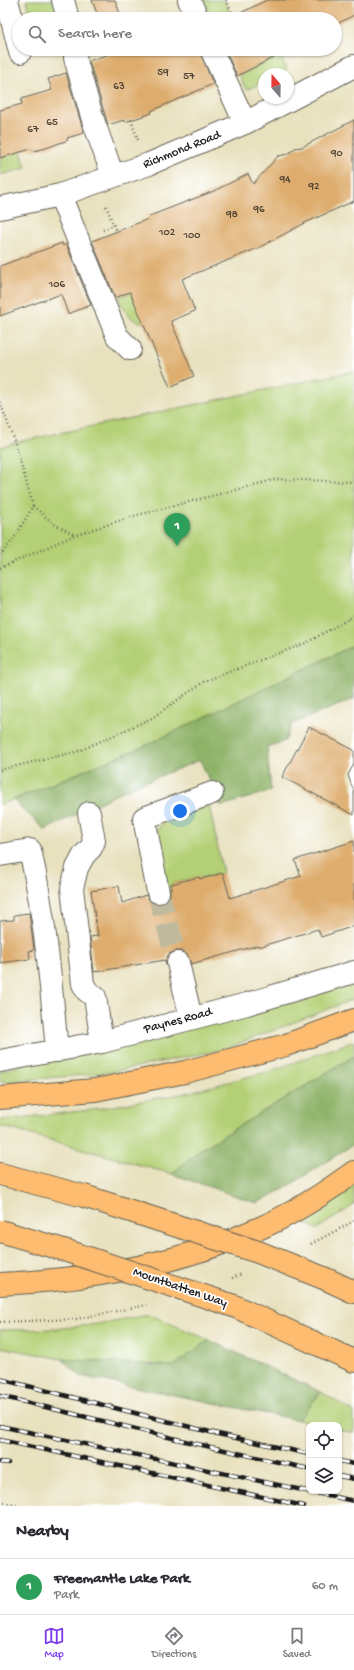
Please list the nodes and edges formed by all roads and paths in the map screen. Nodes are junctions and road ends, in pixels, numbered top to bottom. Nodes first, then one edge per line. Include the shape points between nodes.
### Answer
1 (7, 0) edge
2 (63, 0) edge
3 (189, 0) edge
4 (226, 0) edge
5 (66, 12) edge
6 (195, 12) edge
7 (232, 12) edge
8 (12, 20) edge
9 (75, 56) edge
10 (214, 56) edge
11 (354, 66) edge
12 (245, 123) junction
13 (113, 176) junction
14 (60, 195) junction
15 (0, 208) edge
16 (130, 349) dead end
17 (0, 402) edge
18 (354, 482) edge
19 (33, 506) junction
20 (75, 535) junction
21 (0, 554) edge
22 (0, 568) edge
23 (354, 616) edge
24 (0, 770) edge
25 (212, 793) dead end
26 (89, 813) dead end
27 (0, 855) edge
28 (158, 892) tunnel mouth
29 (178, 963) tunnel mouth
30 (354, 972) edge
31 (191, 1018) junction
32 (354, 1020) edge
33 (102, 1042) junction
34 (57, 1051) junction
35 (0, 1061) edge
36 (0, 1098) edge
37 (354, 1172) edge
38 (0, 1174) edge
39 (0, 1231) edge
40 (0, 1284) edge
41 (354, 1292) edge
42 (76, 1320) dead end
43 (0, 1322) edge
44 (354, 1361) edge
45 (0, 1502) edge
46 (20, 1506) edge

1 - 8 street
2 - 5 street
3 - 6 street
4 - 7 path
9 - 13 street via 90,112
10 - 12 street
11 - 12 street, Richmond Road
12 - 13 street, Richmond Road via 149,164
13 - 14 street, Richmond Road
14 - 15 street, Richmond Road
14 - 16 street via 117,336
17 - 19 path
18 - 20 path via 277,479 134,516
19 - 20 path via 54,524
19 - 21 path via 13,540
20 - 22 path
23 - 24 path via 306,643 205,681 152,718 79,751
25 - 28 street via 144,818
26 - 33 street via 94,841 77,868 72,888 83,984 95,997
27 - 34 street via 30,850 50,977
29 - 31 street
30 - 31 street, Paynes Road
31 - 33 street, Paynes Road
32 - 36 highway via 286,1045 185,1072 95,1090
33 - 34 street, Paynes Road
34 - 35 street, Paynes Road
37 - 40 highway via 261,1228 212,1247 119,1271
38 - 41 highway, bridge via 84,1196 258,1252
39 - 44 highway, Mountbatten Way, bridge via 234,1306
42 - 43 path
45 - 46 path

